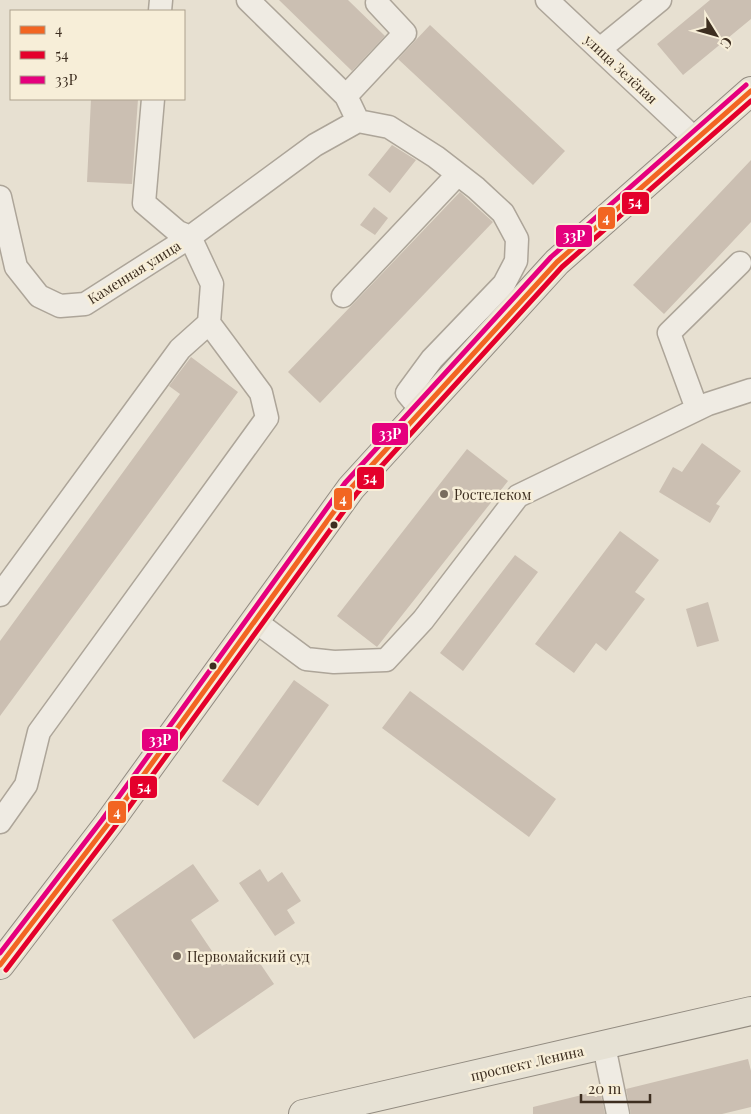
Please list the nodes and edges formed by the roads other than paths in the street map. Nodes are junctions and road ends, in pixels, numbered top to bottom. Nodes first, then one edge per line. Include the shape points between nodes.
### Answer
1 (248, 0) edge
2 (547, 0) edge
3 (660, 0) edge
4 (377, 3) dead end
5 (600, 49) junction
6 (751, 91) edge
7 (346, 96) junction
8 (153, 100) edge
9 (358, 121) junction
10 (695, 139) junction
11 (458, 174) junction
12 (0, 197) edge
13 (190, 237) junction
14 (740, 263) dead end
15 (343, 296) dead end
16 (210, 323) junction
17 (751, 390) edge
18 (697, 409) junction
19 (422, 410) junction
20 (0, 595) edge
21 (255, 621) junction
22 (0, 822) edge
23 (0, 965) edge
24 (751, 1011) edge
25 (604, 1046) junction
26 (303, 1114) edge
27 (618, 1114) edge

1 - 7 street
2 - 5 street, улица Зелёная
3 - 5 street
4 - 7 street via 405,34
5 - 10 street, улица Зелёная
6 - 10 main road
7 - 9 street
8 - 13 street via 144,203 178,232
9 - 11 street via 389,127
9 - 13 street, Каменная улица via 315,146
10 - 19 main road via 557,262
11 - 15 street
11 - 19 street via 502,213 517,239 516,261 504,284 432,359 407,393
12 - 13 street, Каменная улица via 16,266 39,296 60,306 85,304
13 - 16 street via 212,284
14 - 18 street via 669,333
16 - 20 street via 180,349
16 - 22 street via 261,393 267,418 39,732 26,786
17 - 18 street
18 - 21 street via 518,496 423,620 386,660 334,662 306,659
19 - 21 main road via 352,488
21 - 23 main road via 108,824
24 - 25 main road, проспект Ленина
25 - 26 main road, проспект Ленина
25 - 27 street

